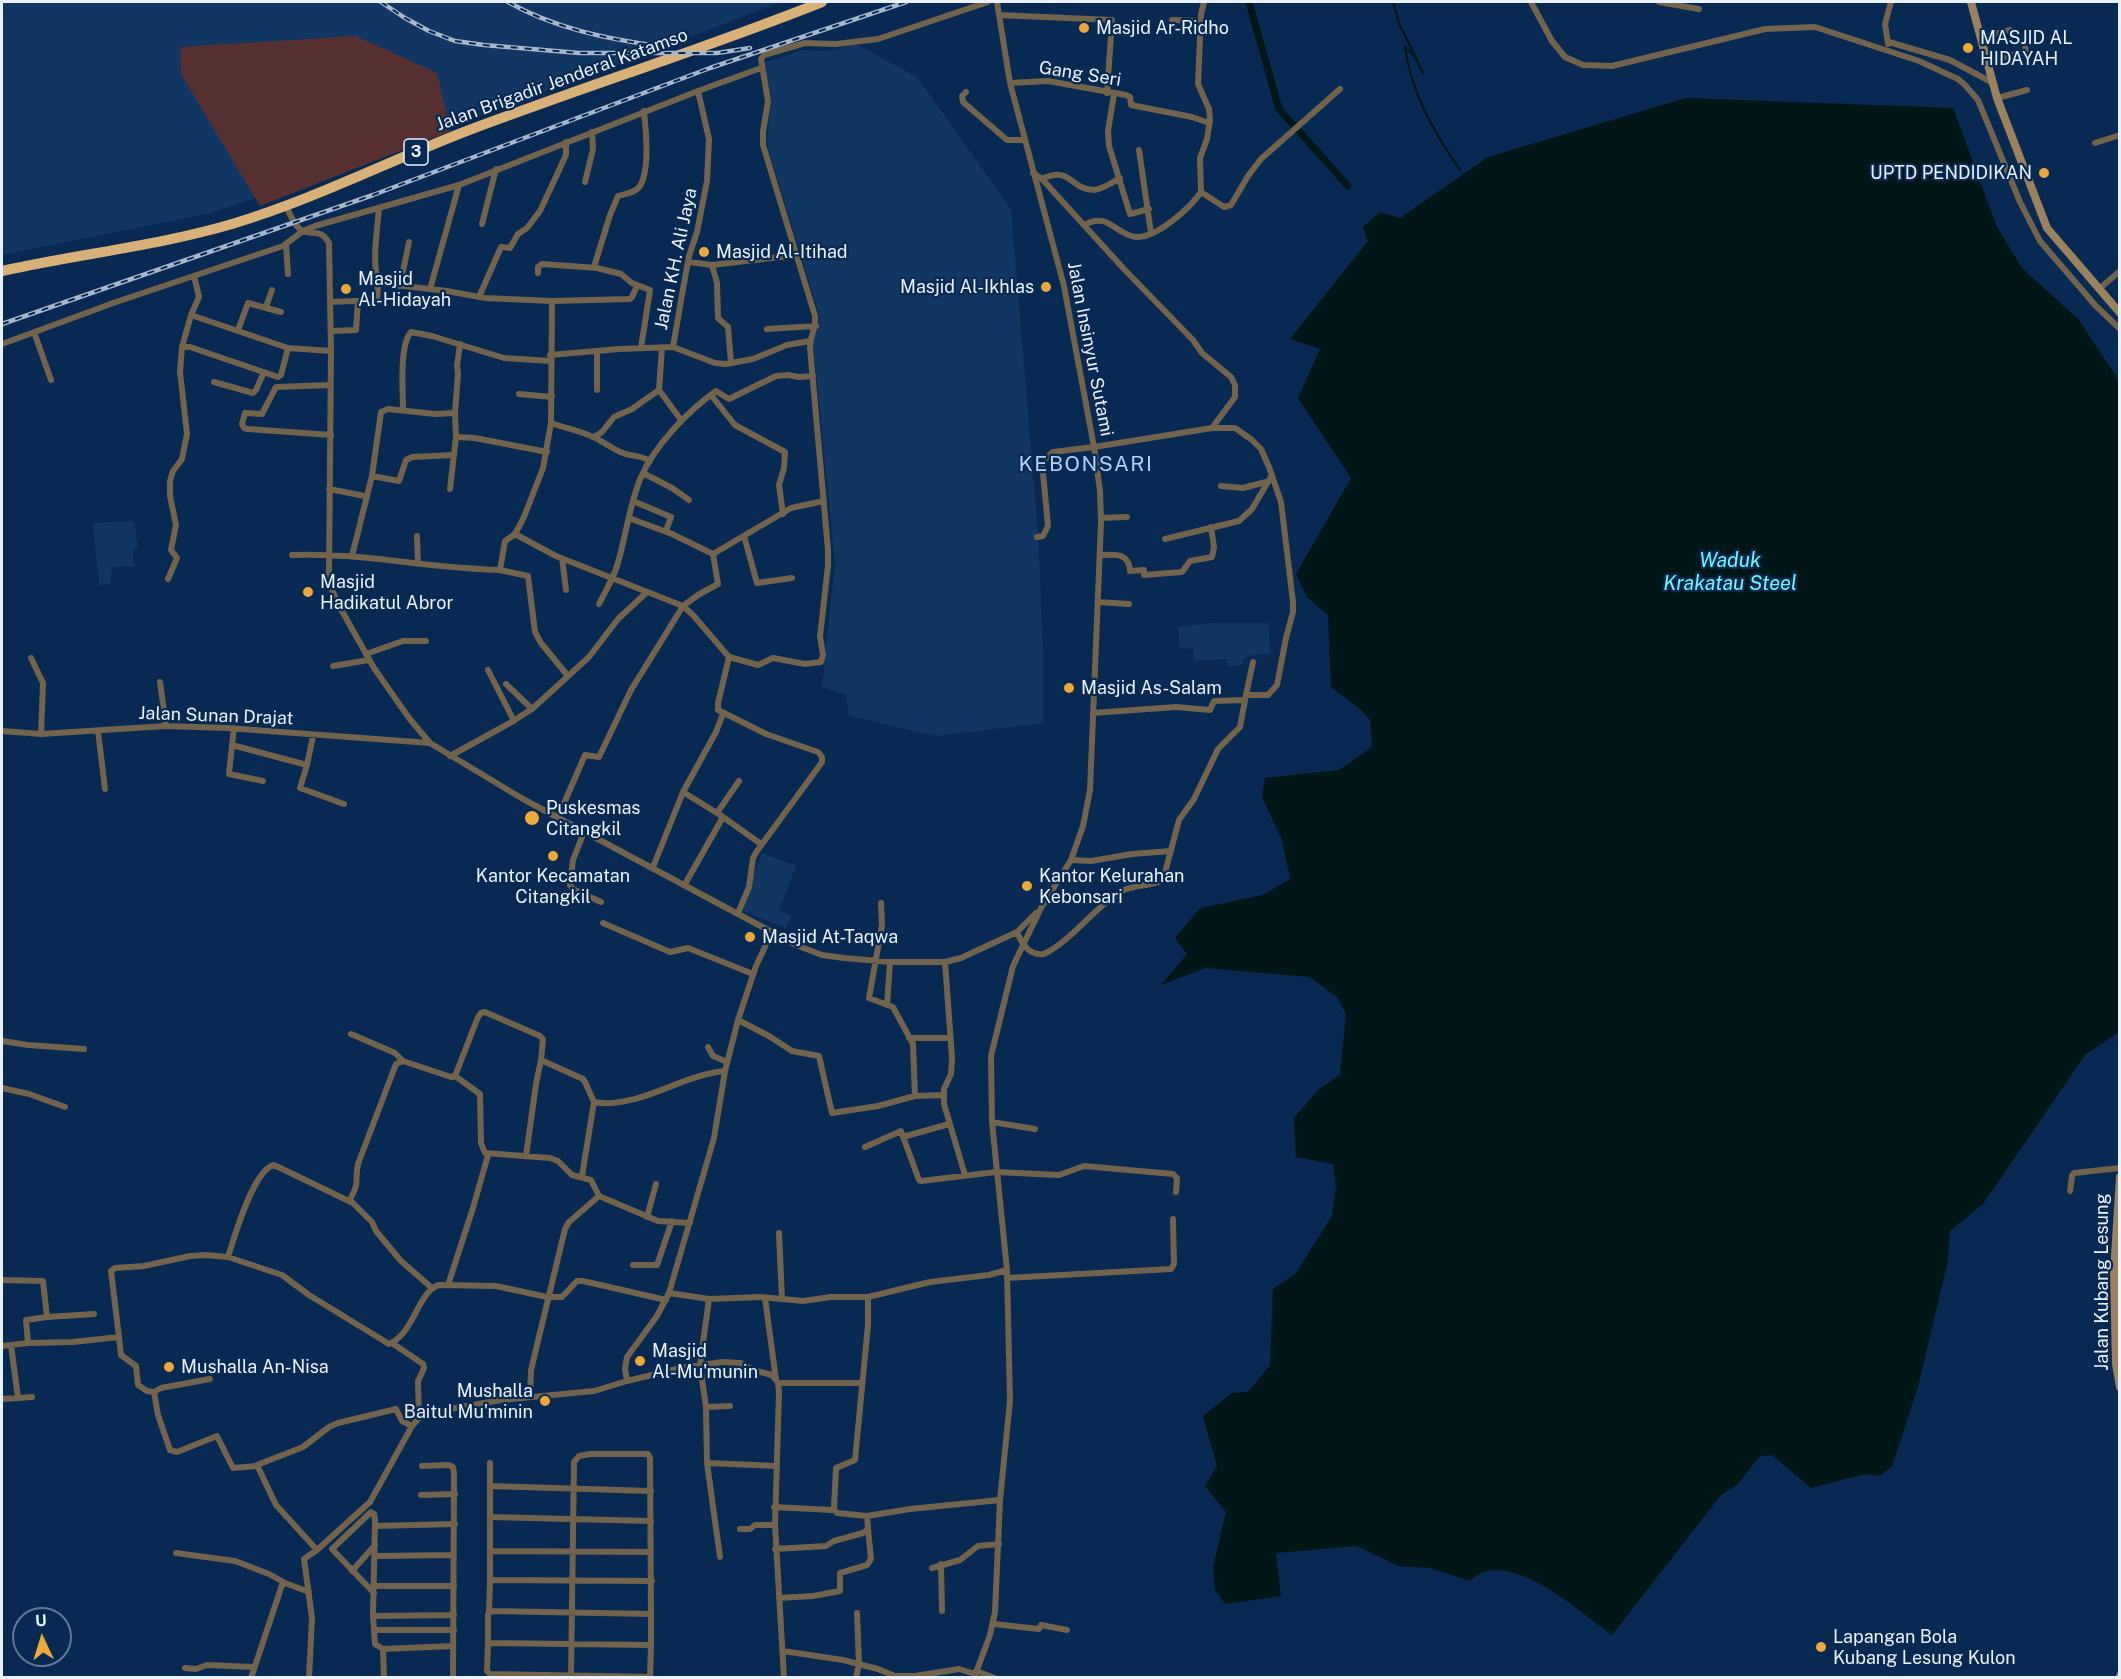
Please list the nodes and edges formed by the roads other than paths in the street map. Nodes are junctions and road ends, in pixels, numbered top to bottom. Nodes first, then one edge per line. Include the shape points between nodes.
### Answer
1 (822, 2) edge
2 (988, 2) edge
3 (997, 2) edge
4 (1204, 2) edge
5 (1531, 2) edge
6 (1659, 2) edge
7 (1892, 2) edge
8 (1971, 2) edge
9 (1699, 9) dead end
10 (999, 15) junction
11 (1172, 20) dead end
12 (1200, 21) junction
13 (2010, 30) dead end
14 (1981, 38) junction
15 (1889, 42) junction
16 (2025, 48) dead end
17 (1885, 50) junction
18 (1988, 61) junction
19 (761, 64) junction
20 (1993, 82) junction
21 (1010, 83) junction
22 (1340, 89) dead end
23 (2027, 90) dead end
24 (698, 91) junction
25 (966, 92) dead end
26 (1110, 93) junction
27 (1997, 98) junction
28 (644, 111) junction
29 (1209, 123) junction
30 (592, 132) junction
31 (2120, 135) edge
32 (1024, 140) junction
33 (566, 142) junction
34 (2096, 143) dead end
35 (1139, 150) dead end
36 (496, 170) junction
37 (1033, 173) junction
38 (1120, 178) junction
39 (1042, 179) junction
40 (585, 182) dead end
41 (459, 185) junction
42 (1201, 192) junction
43 (286, 206) junction
44 (380, 208) junction
45 (1149, 209) junction
46 (482, 224) dead end
47 (1084, 225) junction
48 (303, 231) junction
49 (1151, 233) junction
50 (409, 242) dead end
51 (286, 244) junction
52 (798, 255) junction
53 (688, 262) junction
54 (712, 265) junction
55 (594, 267) junction
56 (2, 271) edge
57 (2120, 271) edge
58 (538, 273) dead end
59 (288, 274) dead end
60 (194, 276) junction
61 (378, 283) junction
62 (400, 286) junction
63 (637, 286) junction
64 (430, 289) junction
65 (2099, 289) junction
66 (272, 290) dead end
67 (479, 297) junction
68 (358, 301) junction
69 (552, 301) junction
70 (330, 302) junction
71 (266, 307) junction
72 (281, 312) dead end
73 (2120, 313) edge
74 (191, 315) junction
75 (816, 326) junction
76 (767, 329) dead end
77 (2120, 329) edge
78 (238, 330) junction
79 (331, 331) junction
80 (34, 332) junction
81 (810, 341) junction
82 (2, 344) edge
83 (460, 344) junction
84 (183, 347) junction
85 (673, 347) junction
86 (288, 348) junction
87 (641, 348) junction
88 (662, 348) junction
89 (331, 351) junction
90 (597, 351) junction
91 (550, 358) junction
92 (731, 363) junction
93 (264, 372) junction
94 (813, 376) junction
95 (51, 380) dead end
96 (214, 382) dead end
97 (331, 385) junction
98 (597, 390) dead end
99 (659, 390) junction
100 (519, 394) dead end
101 (711, 395) junction
102 (552, 397) junction
103 (403, 410) junction
104 (455, 413) junction
105 (681, 420) junction
106 (551, 423) junction
107 (1212, 428) junction
108 (331, 435) junction
109 (456, 437) junction
110 (594, 437) junction
111 (1094, 447) junction
112 (547, 452) junction
113 (454, 455) junction
114 (650, 461) junction
115 (643, 473) junction
116 (1272, 475) junction
117 (372, 476) junction
118 (1266, 482) junction
119 (1221, 486) dead end
120 (329, 489) junction
121 (450, 489) dead end
122 (365, 496) junction
123 (688, 500) dead end
124 (633, 501) junction
125 (824, 501) junction
126 (783, 513) junction
127 (1127, 517) dead end
128 (629, 518) junction
129 (1101, 518) junction
130 (1211, 527) junction
131 (666, 531) junction
132 (515, 534) junction
133 (417, 536) dead end
134 (744, 536) junction
135 (1037, 537) dead end
136 (1165, 539) dead end
137 (329, 554) junction
138 (713, 554) junction
139 (292, 555) dead end
140 (1100, 555) junction
141 (352, 556) junction
142 (562, 558) junction
143 (418, 564) junction
144 (500, 570) junction
145 (792, 578) dead end
146 (168, 579) dead end
147 (612, 579) junction
148 (566, 590) dead end
149 (646, 593) junction
150 (1098, 602) junction
151 (599, 604) dead end
152 (1129, 604) dead end
153 (683, 606) junction
154 (426, 641) dead end
155 (367, 657) junction
156 (729, 657) junction
157 (31, 658) dead end
158 (1253, 662) dead end
159 (333, 666) dead end
160 (488, 670) dead end
161 (567, 676) junction
162 (160, 682) dead end
163 (506, 684) dead end
164 (1245, 698) junction
165 (532, 709) junction
166 (1093, 713) junction
167 (723, 714) junction
168 (514, 721) junction
169 (166, 726) junction
170 (234, 729) junction
171 (2, 731) edge
172 (98, 731) junction
173 (41, 734) junction
174 (314, 736) junction
175 (430, 743) junction
176 (232, 745) junction
177 (450, 756) junction
178 (307, 765) junction
179 (263, 781) dead end
180 (739, 781) dead end
181 (105, 789) dead end
182 (683, 792) junction
183 (344, 804) dead end
184 (720, 815) junction
185 (558, 817) junction
186 (584, 832) junction
187 (761, 844) junction
188 (1171, 851) junction
189 (1071, 860) junction
190 (653, 867) junction
191 (685, 884) junction
192 (601, 902) dead end
193 (881, 903) dead end
194 (1041, 908) junction
195 (738, 913) junction
196 (603, 923) dead end
197 (772, 932) junction
198 (1017, 932) junction
199 (1022, 945) junction
200 (874, 961) junction
201 (890, 962) junction
202 (945, 962) junction
203 (753, 974) junction
204 (888, 1005) junction
205 (738, 1020) junction
206 (351, 1034) dead end
207 (909, 1038) junction
208 (950, 1038) junction
209 (2, 1041) edge
210 (708, 1047) dead end
211 (84, 1049) dead end
212 (541, 1060) junction
213 (403, 1061) junction
214 (727, 1062) junction
215 (725, 1071) junction
216 (455, 1076) junction
217 (2, 1088) edge
218 (944, 1095) junction
219 (915, 1096) junction
220 (594, 1102) junction
221 (65, 1107) dead end
222 (992, 1122) junction
223 (949, 1124) junction
224 (1035, 1129) dead end
225 (903, 1137) junction
226 (865, 1147) dead end
227 (488, 1155) junction
228 (526, 1156) junction
229 (2120, 1168) edge
230 (996, 1172) junction
231 (965, 1175) junction
232 (582, 1176) junction
233 (2120, 1177) edge
234 (656, 1184) dead end
235 (2070, 1191) dead end
236 (1176, 1192) dead end
237 (599, 1196) junction
238 (349, 1201) junction
239 (647, 1217) junction
240 (1173, 1220) dead end
241 (672, 1221) junction
242 (690, 1222) junction
243 (779, 1233) dead end
244 (228, 1257) junction
245 (633, 1265) dead end
246 (1007, 1270) junction
247 (1007, 1278) junction
248 (2, 1280) edge
249 (448, 1285) junction
250 (432, 1288) junction
251 (547, 1297) junction
252 (668, 1297) junction
253 (868, 1297) junction
254 (765, 1298) junction
255 (709, 1299) junction
256 (782, 1299) junction
257 (94, 1314) dead end
258 (46, 1317) junction
259 (119, 1337) junction
260 (28, 1343) junction
261 (392, 1343) junction
262 (11, 1345) junction
263 (2, 1346) edge
264 (700, 1365) junction
265 (210, 1379) dead end
266 (627, 1381) junction
267 (777, 1381) junction
268 (861, 1383) junction
269 (2120, 1387) edge
270 (154, 1392) junction
271 (32, 1397) dead end
272 (530, 1397) junction
273 (18, 1398) junction
274 (2, 1399) edge
275 (730, 1406) dead end
276 (706, 1407) junction
277 (419, 1418) junction
278 (412, 1426) junction
279 (490, 1463) dead end
280 (707, 1463) junction
281 (257, 1466) junction
282 (422, 1466) dead end
283 (777, 1466) junction
284 (490, 1486) junction
285 (573, 1487) junction
286 (651, 1491) junction
287 (455, 1494) junction
288 (420, 1495) dead end
289 (1000, 1500) junction
290 (774, 1508) junction
291 (833, 1509) junction
292 (867, 1516) junction
293 (490, 1517) junction
294 (573, 1520) junction
295 (651, 1521) junction
296 (455, 1524) junction
297 (775, 1525) junction
298 (375, 1526) junction
299 (740, 1529) dead end
300 (868, 1529) junction
301 (375, 1544) junction
302 (999, 1544) junction
303 (775, 1549) junction
304 (317, 1550) junction
305 (573, 1550) junction
306 (490, 1551) junction
307 (651, 1552) junction
308 (176, 1553) dead end
309 (375, 1556) junction
310 (454, 1556) junction
311 (720, 1557) dead end
312 (941, 1564) junction
313 (932, 1568) dead end
314 (352, 1571) junction
315 (490, 1580) junction
316 (573, 1581) junction
317 (652, 1581) junction
318 (285, 1583) junction
319 (454, 1586) junction
320 (374, 1590) junction
321 (309, 1592) junction
322 (779, 1598) junction
323 (942, 1611) dead end
324 (489, 1612) junction
325 (572, 1612) junction
326 (857, 1612) dead end
327 (651, 1614) junction
328 (454, 1615) junction
329 (373, 1616) junction
330 (994, 1624) junction
331 (374, 1630) junction
332 (454, 1630) junction
333 (1067, 1630) dead end
334 (488, 1642) junction
335 (573, 1644) junction
336 (651, 1645) junction
337 (453, 1646) junction
338 (383, 1649) junction
339 (783, 1651) junction
340 (859, 1664) junction
341 (254, 1667) junction
342 (185, 1668) dead end
343 (975, 1674) edge
344 (251, 1677) edge
345 (309, 1677) edge
346 (384, 1677) edge
347 (453, 1677) edge
348 (571, 1677) edge
349 (650, 1677) edge
350 (784, 1677) edge
351 (856, 1677) edge
352 (996, 1677) edge

1 - 43 highway, Jalan Brigadir Jenderal Katamso / 3 via 463,133
2 - 19 street via 878,39 796,45 764,55
3 - 10 street, Jalan Insinyur Sutami
4 - 12 street
5 - 17 street via 1558,49 1583,65 1612,66 1765,29 1795,27 1815,27
6 - 9 street
7 - 15 street via 1885,24
8 - 14 street
10 - 21 street, Jalan Insinyur Sutami
10 - 26 street via 1112,20
11 - 12 street
12 - 29 street via 1198,84 1209,109
13 - 14 street
14 - 18 street
15 - 17 street
15 - 20 street via 1946,58
16 - 18 street via 2026,52
17 - 77 street via 1958,79 1972,92 2040,241
18 - 20 street
19 - 24 street
19 - 52 street via 768,101 763,145
20 - 27 street
21 - 26 street, Gang Seri via 1048,81
21 - 32 street, Jalan Insinyur Sutami
22 - 42 street via 1250,172 1231,205 1224,207
23 - 27 street
24 - 28 street
24 - 53 street, Jalan KH. Ali Jaya via 709,139 709,160 705,196
25 - 32 street via 963,102 1002,136 1011,141
26 - 29 street, Gang Seri via 1129,96 1131,105
26 - 38 street via 1109,146
27 - 65 street via 2047,228
28 - 30 street
28 - 55 street via 648,152 640,186 618,196
29 - 42 street via 1200,158
30 - 33 street
30 - 40 street via 593,149
31 - 34 street
32 - 37 street, Jalan Insinyur Sutami
33 - 36 street
33 - 67 street via 566,155 538,213 509,248 500,249
35 - 45 street
36 - 41 street
36 - 46 street
37 - 39 street
37 - 111 street, Jalan Insinyur Sutami via 1064,286
38 - 39 street via 1094,190 1060,174
38 - 45 street via 1130,214
39 - 47 street
41 - 44 street
41 - 64 street
42 - 49 street via 1179,216
43 - 48 street
43 - 56 highway, Jalan Brigadir Jenderal Katamso / 3 via 158,241
44 - 48 street
44 - 61 street via 375,255
45 - 49 street
47 - 49 street via 1101,221 1133,236
47 - 107 street via 1202,353 1231,377 1235,397
48 - 51 street
48 - 70 street via 319,233 329,243
50 - 62 street
51 - 59 street
51 - 60 street
52 - 54 street
52 - 75 street
53 - 54 street
53 - 85 street, Jalan KH. Ali Jaya
54 - 92 street via 718,318 728,327
55 - 58 street via 542,264
55 - 63 street via 621,274
57 - 65 street
60 - 74 street via 200,295
60 - 80 street
61 - 62 street
61 - 68 street via 377,300
62 - 64 street
63 - 69 street via 630,299
63 - 87 street via 650,292
64 - 67 street
65 - 73 street
66 - 71 street
67 - 69 street
68 - 70 street
68 - 79 street via 356,330
69 - 91 street
70 - 79 street
71 - 72 street
71 - 78 street via 247,303
74 - 78 street
74 - 84 street
75 - 76 street
75 - 81 street
78 - 86 street
79 - 89 street
80 - 82 street
80 - 95 street
81 - 92 street
81 - 94 street
83 - 91 street, Jalan KH. Ali Jaya via 509,359
83 - 103 street, Jalan KH. Ali Jaya via 409,333
83 - 104 street
84 - 93 street
84 - 146 street via 180,372 187,430 182,459 170,481 176,525 171,550 177,558
85 - 88 street, Jalan KH. Ali Jaya
85 - 92 street via 715,363
86 - 89 street
86 - 93 street via 280,376
87 - 88 street, Jalan KH. Ali Jaya
87 - 90 street, Jalan KH. Ali Jaya
88 - 99 street
89 - 97 street
90 - 91 street, Jalan KH. Ali Jaya
90 - 98 street
91 - 102 street
93 - 96 street via 253,393
94 - 101 street via 776,376 729,399 718,391
94 - 125 street
97 - 108 street
97 - 108 street via 276,387 261,414 245,413 242,424 244,429
99 - 105 street
99 - 110 street via 614,417
100 - 102 street
101 - 105 street
101 - 126 street via 735,425 785,452 779,485
102 - 106 street
103 - 104 street
103 - 117 street via 381,412
104 - 109 street
105 - 114 street
106 - 110 street
106 - 112 street
107 - 111 street
107 - 116 street via 1229,427 1244,433 1261,449
108 - 120 street
109 - 112 street
109 - 113 street
110 - 114 street via 609,447
111 - 129 street, Jalan Insinyur Sutami
111 - 135 street via 1053,452 1042,462 1048,526 1043,536
112 - 132 street
113 - 117 street via 412,456 406,460 399,481
113 - 121 street
114 - 115 street
115 - 123 street
115 - 124 street
116 - 118 street
116 - 164 street via 1281,502 1293,612 1277,686 1268,695
117 - 122 street
118 - 119 street via 1243,488
118 - 130 street via 1246,516
120 - 122 street
120 - 137 street
122 - 141 street
124 - 128 street
124 - 131 street via 671,517
125 - 126 street
125 - 156 street via 828,566 821,662 805,664 773,657 758,665
126 - 134 street
127 - 129 street
128 - 131 street
128 - 147 street
129 - 140 street, Jalan Insinyur Sutami
130 - 136 street
130 - 140 street via 1212,557 1190,561 1182,572 1144,575 1144,570 1130,571 1130,564 1121,555
131 - 138 street
132 - 142 street
132 - 144 street via 505,541
133 - 143 street
134 - 138 street
134 - 145 street via 757,583
137 - 139 street
137 - 141 street
137 - 155 street via 332,590
138 - 153 street via 718,584
140 - 150 street, Jalan Insinyur Sutami
141 - 143 street
142 - 147 street
142 - 148 street
143 - 144 street
144 - 161 street via 528,576 535,632
147 - 149 street
147 - 151 street
149 - 153 street
149 - 161 street
150 - 152 street
150 - 166 street, Jalan Insinyur Sutami
153 - 156 street
153 - 185 street via 631,690 599,757 585,755
154 - 155 street via 403,641
155 - 159 street
155 - 175 street
156 - 167 street via 718,703
157 - 173 street via 43,683
158 - 164 street
160 - 168 street
161 - 165 street
162 - 169 street
163 - 165 street
164 - 166 street via 1214,701 1209,710 1176,707
164 - 188 street via 1240,727 1218,749 1194,799 1179,820
165 - 168 street
166 - 189 street, Jalan Insinyur Sutami via 1089,801
167 - 182 street
167 - 187 street via 822,757
168 - 177 street
169 - 170 street, Jalan Sunan Drajat
169 - 172 street, Jalan Sunan Drajat
170 - 174 street, Jalan Sunan Drajat
170 - 176 street
171 - 173 street, Jalan Sunan Drajat
172 - 173 street, Jalan Sunan Drajat
172 - 181 street
174 - 175 street, Jalan Sunan Drajat
174 - 178 street
175 - 177 street
176 - 178 street
176 - 179 street via 229,774
177 - 185 street
178 - 183 street via 300,788
180 - 184 street
182 - 184 street
182 - 190 street
184 - 187 street
184 - 191 street
185 - 186 street
186 - 190 street
186 - 192 street via 573,860 570,885
187 - 195 street via 753,858 749,887
188 - 189 street
188 - 199 street via 1161,881 1122,891 1049,952 1039,955
189 - 194 street, Jalan Insinyur Sutami
190 - 191 street
191 - 195 street
193 - 200 street via 882,925
194 - 198 street
194 - 199 street, Jalan Insinyur Sutami
195 - 197 street
196 - 203 street via 670,952 688,948
197 - 200 street via 822,955
197 - 203 street
198 - 199 street
198 - 202 street
199 - 222 street, Jalan Insinyur Sutami via 1008,983 991,1056
200 - 201 street
200 - 204 street via 869,998
201 - 202 street
201 - 204 street
202 - 208 street
203 - 205 street
204 - 207 street via 893,1007
205 - 214 street
205 - 219 street via 792,1051 819,1056 832,1113
206 - 213 street
207 - 208 street
207 - 219 street via 914,1050
208 - 218 street via 952,1065
209 - 211 street
210 - 214 street via 714,1056
212 - 216 street via 543,1039 485,1011 478,1017
212 - 220 street via 583,1079
212 - 228 street
213 - 216 street
213 - 238 street via 396,1064 381,1101 356,1171 358,1183
214 - 215 street
215 - 220 street via 694,1076 622,1103
215 - 242 street via 714,1138
216 - 227 street via 480,1094 481,1143
217 - 221 street
218 - 219 street
218 - 223 street
220 - 232 street
222 - 224 street
222 - 230 street, Jalan Insinyur Sutami
223 - 225 street
223 - 231 street
225 - 226 street via 899,1131
225 - 231 street via 920,1180
227 - 228 street
227 - 249 street
228 - 232 street via 558,1161 572,1175
229 - 235 street via 2074,1173
230 - 231 street
230 - 236 street via 1059,1175 1084,1166 1170,1173 1177,1179
230 - 246 street, Jalan Insinyur Sutami
232 - 237 street via 591,1180
233 - 269 street, Jalan Kubang Lesung via 2114,1270
234 - 239 street
237 - 239 street
237 - 251 street via 565,1229
238 - 244 street via 271,1165 254,1189
238 - 250 street via 368,1217 401,1261
239 - 241 street
240 - 247 street via 1171,1269
241 - 242 street
241 - 245 street via 657,1265
242 - 252 street
243 - 256 street
244 - 259 street via 190,1256 116,1268 110,1274
244 - 261 street via 282,1275 370,1333
246 - 247 street, Jalan Insinyur Sutami
246 - 253 street
247 - 289 street, Jalan Insinyur Sutami via 1010,1401
248 - 258 street via 43,1281
249 - 250 street
249 - 251 street via 503,1287
250 - 261 street via 412,1321
251 - 252 street via 562,1297 577,1281
251 - 272 street via 531,1370
252 - 255 street
252 - 266 street via 627,1357
253 - 256 street
253 - 268 street
254 - 255 street
254 - 256 street
254 - 267 street
255 - 264 street
257 - 258 street
258 - 260 street via 26,1320
259 - 260 street
259 - 270 street via 121,1355 136,1366 138,1385
260 - 262 street
261 - 277 street via 423,1364 418,1381
262 - 263 street
262 - 273 street
264 - 266 street
264 - 267 street via 741,1363 772,1375
264 - 276 street
265 - 270 street
266 - 272 street via 583,1393
267 - 268 street
267 - 283 street
268 - 291 street via 855,1460 836,1468
270 - 281 street via 171,1452 215,1436 233,1468
271 - 273 street
272 - 277 street via 433,1412
273 - 274 street
275 - 276 street
276 - 280 street
277 - 278 street
278 - 281 street via 402,1421 396,1409 352,1419 329,1427 303,1447
278 - 304 street via 370,1502
279 - 284 street
280 - 283 street
280 - 311 street
281 - 304 street via 281,1512
282 - 287 street via 453,1467
283 - 290 street
284 - 285 street
284 - 293 street
285 - 286 street
285 - 286 street via 574,1462 579,1456 648,1454
285 - 294 street
286 - 295 street
287 - 288 street
287 - 296 street
289 - 292 street
289 - 302 street, Jalan Insinyur Sutami
290 - 291 street
290 - 297 street
291 - 292 street via 837,1513
292 - 300 street
293 - 294 street
293 - 306 street
294 - 295 street
294 - 305 street
295 - 307 street
296 - 298 street
296 - 310 street
297 - 299 street
297 - 303 street
298 - 301 street
298 - 314 street via 371,1512 332,1548
300 - 303 street via 826,1546
300 - 322 street via 871,1559 867,1565 840,1573 840,1591
301 - 309 street
301 - 314 street
302 - 312 street via 978,1546 960,1560
302 - 330 street, Jalan Insinyur Sutami
303 - 322 street
304 - 321 street via 304,1559
305 - 306 street
305 - 307 street
305 - 316 street
306 - 315 street
307 - 317 street
308 - 318 street via 236,1562
309 - 310 street
309 - 320 street
310 - 319 street
312 - 313 street
312 - 323 street
314 - 320 street
315 - 316 street
315 - 324 street
316 - 317 street
316 - 325 street
317 - 327 street
318 - 321 street
318 - 341 street
319 - 320 street
319 - 328 street
320 - 329 street
321 - 345 street
322 - 339 street
324 - 325 street
324 - 334 street
325 - 327 street
325 - 335 street
326 - 340 street
327 - 336 street
328 - 329 street
328 - 332 street
329 - 331 street
330 - 333 street via 1039,1629 1041,1624
330 - 343 street, Jalan Insinyur Sutami
331 - 332 street
331 - 338 street via 375,1644
332 - 337 street
334 - 335 street
334 - 348 street via 490,1674
335 - 336 street
335 - 348 street
336 - 349 street
337 - 338 street
337 - 347 street
338 - 346 street
339 - 340 street
339 - 350 street
340 - 343 street via 895,1676 959,1669
340 - 351 street
341 - 342 street
341 - 344 street
343 - 352 street
348 - 349 street

